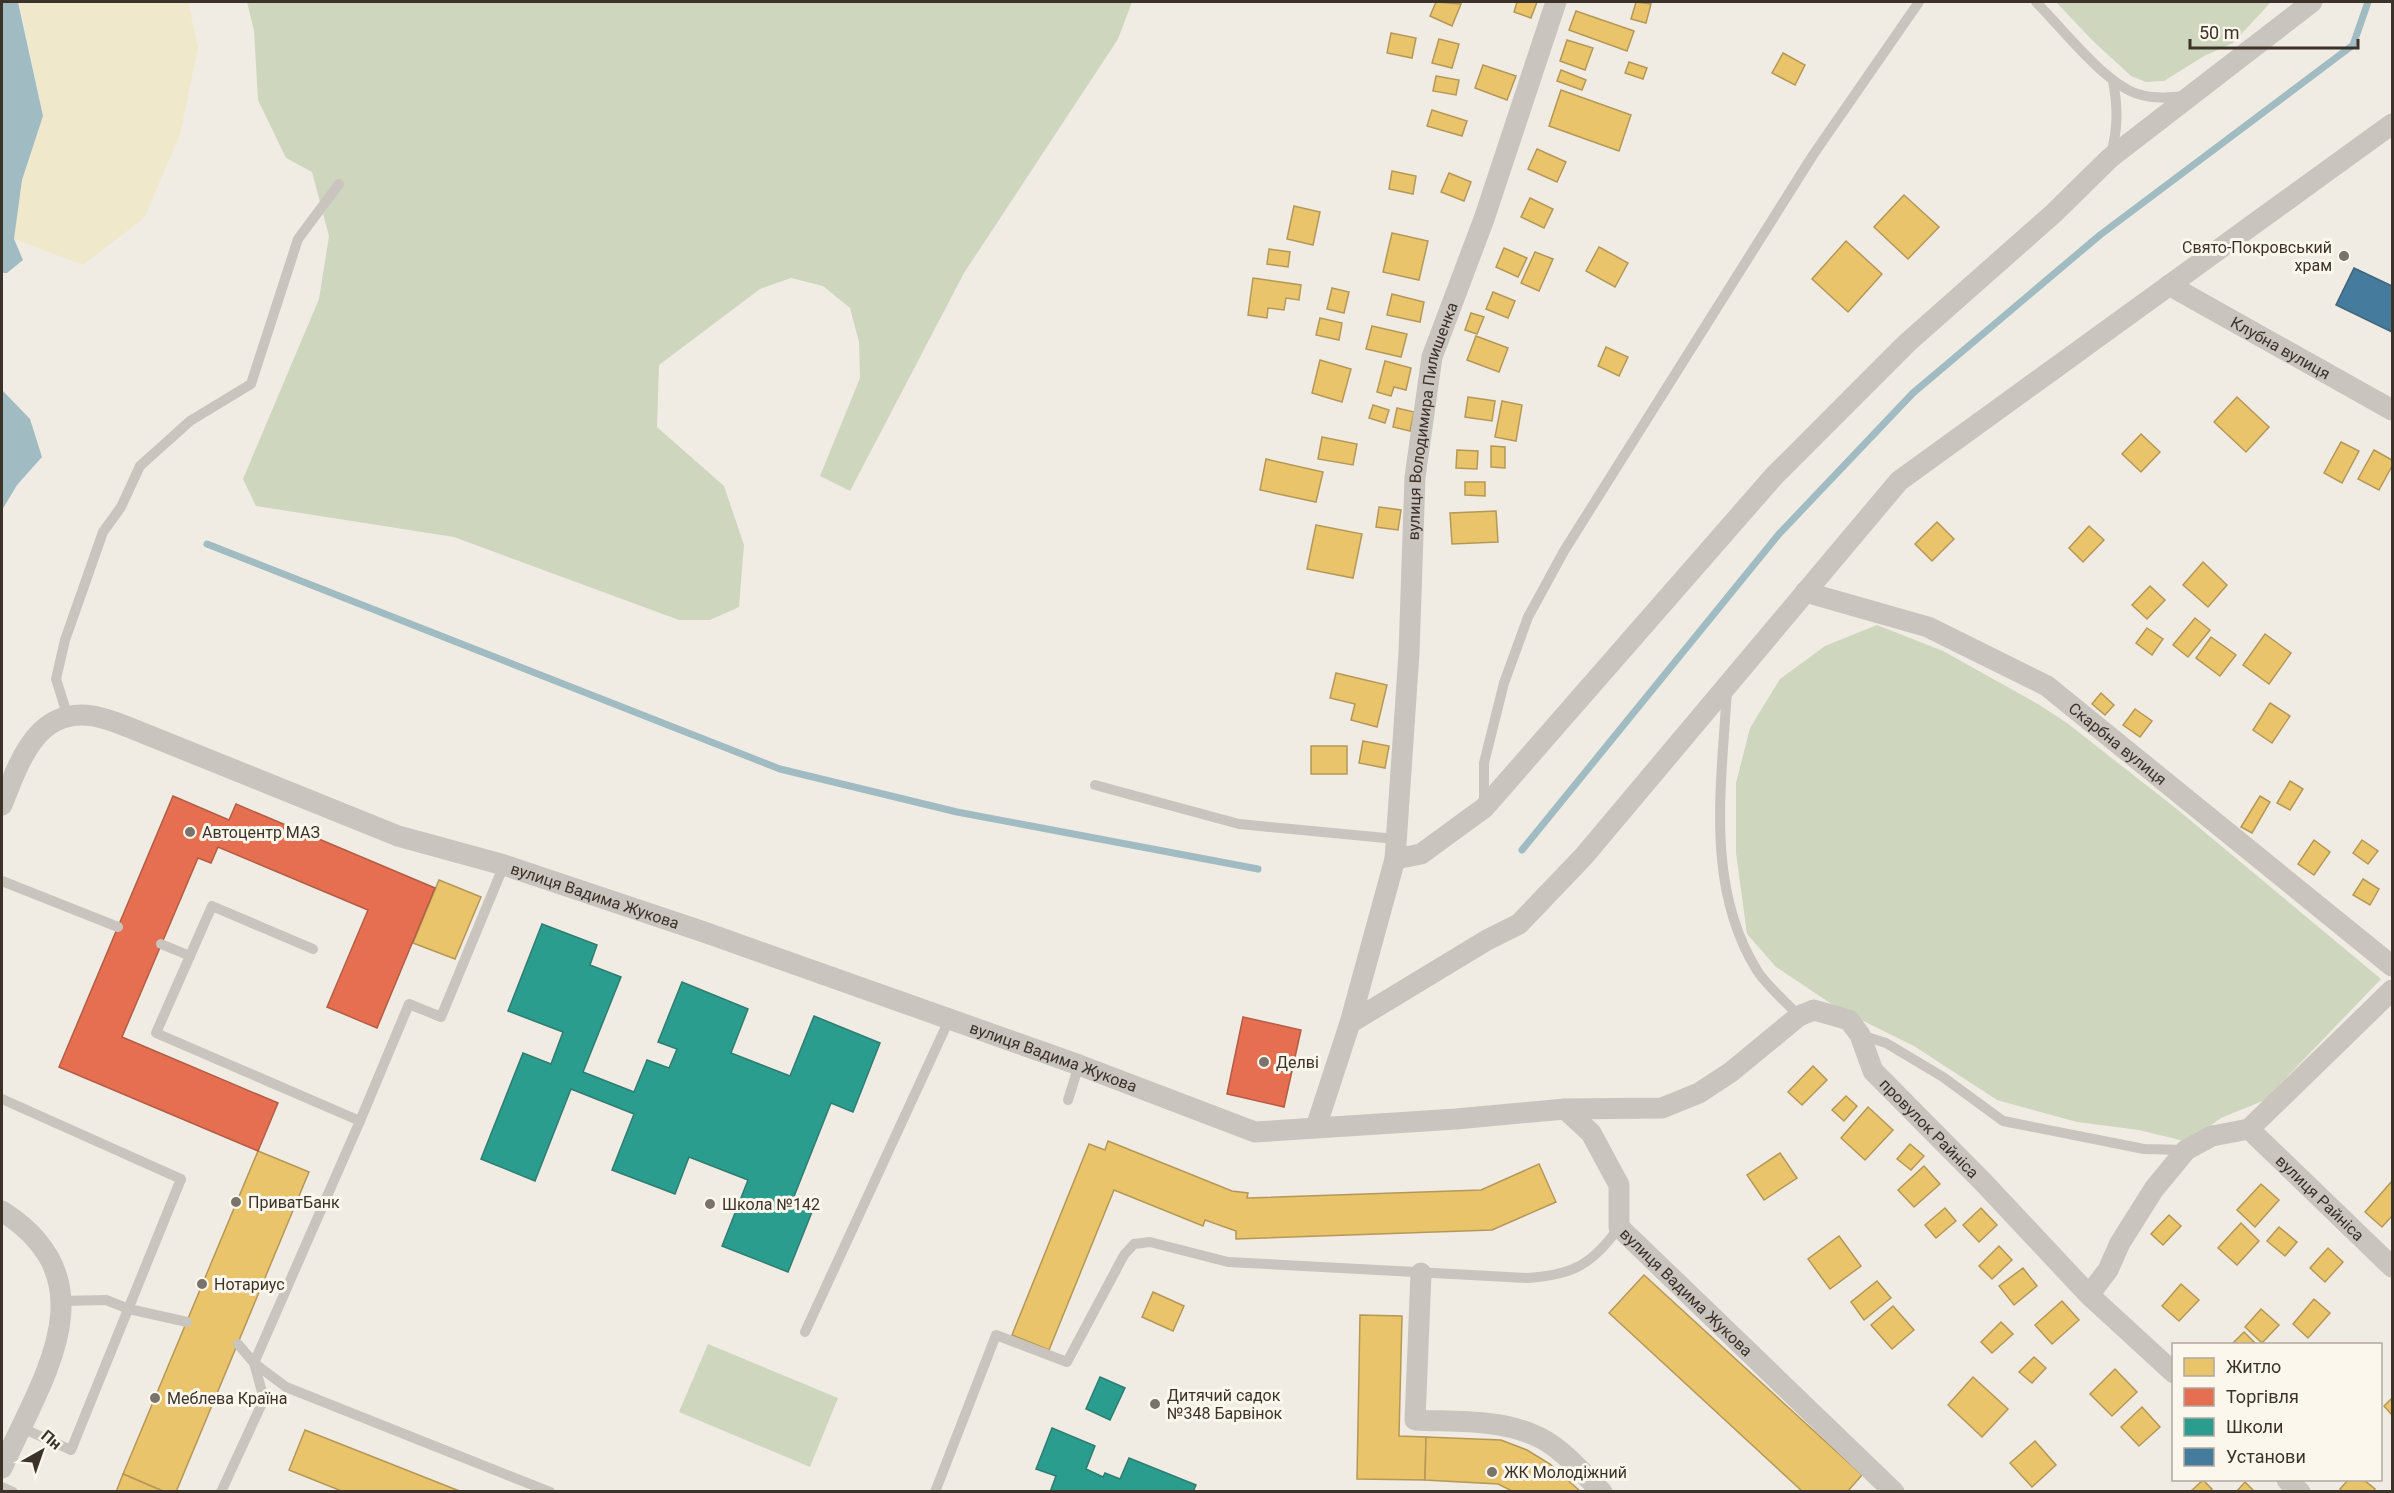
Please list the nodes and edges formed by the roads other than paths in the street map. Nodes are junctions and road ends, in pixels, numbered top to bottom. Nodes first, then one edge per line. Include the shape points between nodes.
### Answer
1 (1556, 2) edge
2 (1919, 2) edge
3 (2036, 2) edge
4 (2312, 2) edge
5 (2112, 81) junction
6 (2192, 94) junction
7 (2392, 124) edge
8 (2110, 158) junction
9 (339, 184) dead end
10 (2169, 285) junction
11 (2392, 410) edge
12 (1805, 592) junction
13 (1728, 684) junction
14 (68, 717) junction
15 (1095, 785) dead end
16 (2, 805) edge
17 (1484, 808) junction
18 (1396, 849) junction
19 (504, 865) junction
20 (2, 881) edge
21 (118, 927) dead end
22 (161, 945) dead end
23 (314, 948) dead end
24 (190, 956) junction
25 (2392, 966) edge
26 (2392, 990) edge
27 (1799, 1016) junction
28 (949, 1020) junction
29 (1350, 1023) junction
30 (1860, 1035) junction
31 (1080, 1065) junction
32 (2, 1099) edge
33 (1068, 1100) dead end
34 (1565, 1109) junction
35 (360, 1121) junction
36 (1316, 1127) junction
37 (2249, 1130) junction
38 (2186, 1150) junction
39 (2, 1211) edge
40 (1619, 1227) junction
41 (2392, 1267) edge
42 (1421, 1273) junction
43 (2089, 1294) junction
44 (62, 1301) junction
45 (129, 1309) junction
46 (187, 1322) dead end
47 (805, 1332) dead end
48 (238, 1344) dead end
49 (254, 1363) junction
50 (2172, 1372) edge
51 (20, 1428) junction
52 (2, 1468) edge
53 (2, 1487) edge
54 (13, 1491) edge
55 (221, 1491) edge
56 (550, 1491) edge
57 (935, 1491) edge
58 (1602, 1491) edge
59 (1894, 1491) edge

1 - 18 street, вулиця Володимира Пилишенка via 1484,219 1432,357 1415,477
2 - 17 lane via 1800,175 1564,550 1528,617 1504,683 1484,763
3 - 5 lane
4 - 6 street
5 - 6 lane via 2137,94 2164,99
5 - 8 lane via 2118,107 2117,133
6 - 8 street
7 - 10 street
8 - 17 street via 1907,343 1775,475
9 - 14 lane via 298,238 251,384 190,421 140,466 104,532 65,640 56,678
10 - 11 street, Клубна вулиця
10 - 12 street via 1899,481
12 - 13 street
12 - 25 street, Скарбна вулиця via 1928,627 2047,686
13 - 27 lane via 1720,827 1723,878 1736,930 1759,973
13 - 29 street via 1584,856 1519,924
14 - 16 street via 52,721 29,744
14 - 19 street, вулиця Вадима Жукова via 92,716 133,729 398,837
15 - 18 lane via 1239,824
17 - 18 street via 1420,854
18 - 29 street, вулиця Володимира Пилишенка
19 - 28 street, вулиця Вадима Жукова
19 - 35 lane via 441,1017 409,1004
20 - 21 lane
22 - 24 lane
23 - 24 lane via 212,906
24 - 35 lane via 156,1033
26 - 37 street
27 - 30 street, провулок Райніса via 1814,1010 1828,1012 1849,1020
27 - 34 street via 1723,1077 1699,1093 1662,1108
28 - 31 street, вулиця Вадима Жукова
28 - 47 lane
29 - 36 street, вулиця Володимира Пилишенка
30 - 38 lane via 1886,1043 1943,1077 2003,1121 2144,1149
30 - 43 street, провулок Райніса via 1873,1071
31 - 33 lane
31 - 36 street, вулиця Вадима Жукова via 1255,1132
32 - 45 lane via 181,1179
34 - 36 street, вулиця Вадима Жукова
34 - 40 street, вулиця Вадима Жукова via 1591,1133 1615,1175 1619,1185
35 - 49 lane
37 - 38 street via 2212,1136
37 - 41 street, вулиця Райніса
38 - 43 street via 2154,1189 2108,1270
39 - 44 street via 32,1235 46,1253 58,1278
40 - 42 lane via 1603,1250 1581,1266 1555,1276
40 - 59 street, вулиця Вадима Жукова
42 - 57 lane via 1228,1262 1150,1242 1134,1244 1124,1255 1067,1362 996,1335
42 - 58 street via 1415,1420 1501,1425 1535,1435 1556,1448
43 - 50 street, провулок Райніса
44 - 45 lane via 106,1300
44 - 51 street via 56,1344
45 - 46 lane
45 - 51 lane via 71,1450
48 - 49 lane
49 - 55 lane via 264,1399
49 - 56 lane via 286,1387
51 - 52 street
53 - 54 lane

